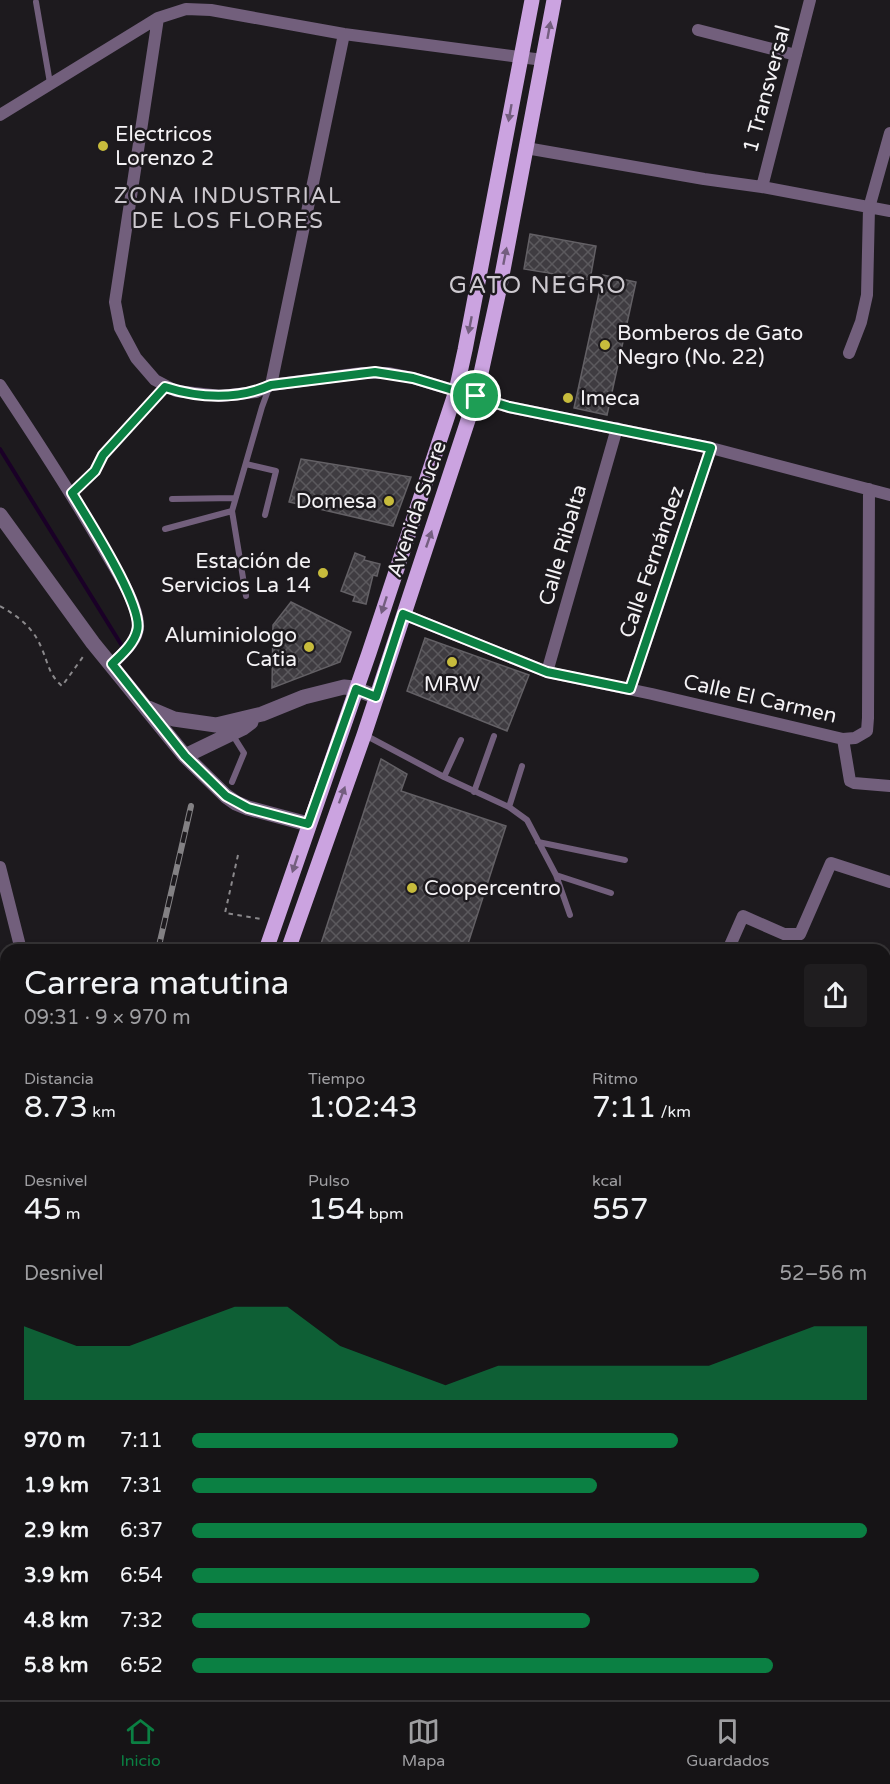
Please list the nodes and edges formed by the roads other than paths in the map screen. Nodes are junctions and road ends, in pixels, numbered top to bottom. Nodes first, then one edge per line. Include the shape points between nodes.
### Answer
1 (532, 0) edge
2 (554, 0) edge
3 (810, 0) edge
4 (36, 2) dead end
5 (158, 18) junction
6 (698, 30) dead end
7 (344, 34) junction
8 (521, 55) junction
9 (796, 55) junction
10 (543, 60) junction
11 (50, 83) junction
12 (0, 115) edge
13 (890, 133) edge
14 (526, 148) junction
15 (762, 187) junction
16 (869, 208) junction
17 (890, 211) edge
18 (849, 353) dead end
19 (0, 385) edge
20 (271, 385) junction
21 (456, 391) junction
22 (476, 396) junction
23 (617, 428) junction
24 (711, 448) junction
25 (246, 464) junction
26 (869, 489) junction
27 (890, 495) edge
28 (235, 498) junction
29 (172, 499) dead end
30 (232, 512) junction
31 (0, 515) edge
32 (265, 515) dead end
33 (165, 529) dead end
34 (246, 596) dead end
35 (403, 614) junction
36 (112, 664) junction
37 (547, 672) junction
38 (356, 689) junction
39 (630, 689) junction
40 (376, 697) junction
41 (146, 707) junction
42 (262, 714) junction
43 (201, 724) junction
44 (232, 733) junction
45 (364, 735) junction
46 (494, 736) dead end
47 (843, 739) junction
48 (461, 740) dead end
49 (180, 750) junction
50 (522, 766) dead end
51 (444, 777) junction
52 (232, 782) dead end
53 (890, 786) edge
54 (474, 792) junction
55 (509, 807) junction
56 (308, 824) junction
57 (538, 842) junction
58 (625, 860) dead end
59 (0, 867) edge
60 (556, 875) junction
61 (890, 882) edge
62 (611, 893) dead end
63 (570, 915) dead end
64 (19, 944) edge
65 (268, 944) edge
66 (290, 944) edge
67 (731, 944) edge

1 - 8 main road, Avenida Sucre
10 -> 2 main road, Avenida Sucre
3 - 9 street, 1 Transversal
4 - 11 lane
5 - 7 street via 186,9 211,10
5 - 11 street
5 - 20 street via 116,313 126,342 146,372 165,387 221,396 256,392
6 - 9 street
7 - 8 street
7 - 20 street
8 - 10 street
8 -> 21 main road, Avenida Sucre
9 - 15 street, 1 Transversal
10 - 14 main road, Avenida Sucre
11 - 12 street
13 - 16 street
14 - 15 street
22 -> 14 main road, Avenida Sucre
15 - 16 street
16 - 17 street
16 - 18 street via 867,295
19 - 36 street via 72,493 129,596 138,621 137,633
20 - 21 street via 375,372
20 - 25 lane
21 - 22 street
21 -> 38 main road, Avenida Sucre
22 - 23 street via 509,407
35 -> 22 main road, Avenida Sucre
23 - 24 street
23 - 37 street, Calle Ribalta
24 - 26 street
24 - 39 street, Calle Fernández
25 - 28 lane
25 - 32 lane via 276,471
26 - 27 street
26 - 47 street, Calle El Carmen via 867,731
28 - 29 lane
28 - 30 lane
30 - 33 lane
30 - 34 lane
31 - 36 street via 93,644
35 - 37 street, Calle El Carmen
35 - 40 main road, Avenida Sucre
36 - 41 street
37 - 39 street, Calle El Carmen
38 - 40 street
38 - 42 street via 344,687 304,697
38 - 56 main road, Avenida Sucre
39 - 47 street, Calle El Carmen
40 - 45 main road, Avenida Sucre
41 - 43 street via 174,719
41 - 49 street
42 - 43 street via 216,725
42 - 44 street
43 - 49 street via 188,728
44 - 49 street
44 - 52 lane via 244,753
45 - 51 lane
66 -> 45 main road, Avenida Sucre
46 - 54 lane
47 - 53 street via 850,781
48 - 51 lane
49 - 56 street via 236,803
50 - 55 lane
51 - 54 lane
54 - 55 lane
55 - 57 lane via 527,820
56 -> 65 main road, Avenida Sucre
57 - 58 lane
57 - 60 lane
59 - 64 street
60 - 62 lane
60 - 63 lane
61 - 67 street via 831,863 800,934 784,934 745,916

